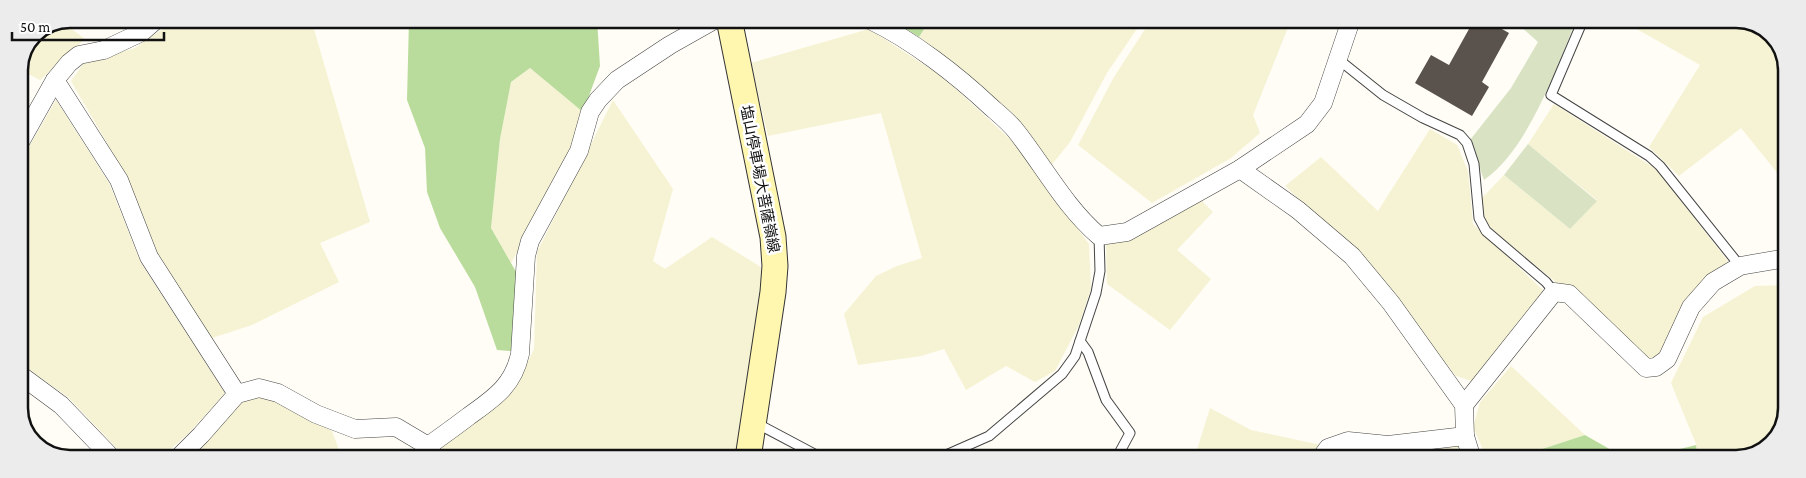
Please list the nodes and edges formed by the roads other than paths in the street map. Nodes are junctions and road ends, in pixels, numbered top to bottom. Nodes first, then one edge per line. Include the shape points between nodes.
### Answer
1 (147, 28) edge
2 (700, 28) edge
3 (730, 28) edge
4 (886, 28) edge
5 (1348, 28) edge
6 (1580, 28) edge
7 (1338, 59) junction
8 (55, 80) junction
9 (28, 128) edge
10 (1240, 169) junction
11 (1099, 236) junction
12 (1778, 259) edge
13 (1740, 266) junction
14 (1554, 292) junction
15 (1080, 342) junction
16 (28, 381) edge
17 (237, 394) junction
18 (1464, 405) junction
19 (754, 422) junction
20 (1465, 436) junction
21 (104, 450) edge
22 (186, 450) edge
23 (429, 450) edge
24 (434, 450) edge
25 (749, 450) edge
26 (807, 450) edge
27 (957, 450) edge
28 (1121, 450) edge
29 (1327, 450) edge
30 (1469, 450) edge

1 - 8 street via 104,50 79,55
2 - 24 street via 618,80 590,112 579,151 530,241 517,368 499,394
3 - 19 main road, 塩山停車場大菩薩嶺線 via 773,237 775,266
4 - 11 street via 975,92 1014,128 1083,222
5 - 7 street
6 - 13 lane via 1551,95 1649,156
7 - 10 street via 1323,103 1307,124
7 - 14 lane via 1383,95 1460,135 1467,143 1474,164 1478,218 1486,231
8 - 9 street
8 - 17 street via 119,180 149,257
10 - 11 street via 1127,232
10 - 18 street via 1298,210 1352,256 1391,303
11 - 15 lane via 1100,271
12 - 13 street
13 - 14 street via 1713,282 1691,307 1667,359 1656,368 1646,368 1569,294
14 - 18 street
15 - 27 lane via 1075,356 1062,374 989,436
15 - 28 lane via 1088,352 1106,400 1130,433
16 - 21 street via 61,405
17 - 22 street
17 - 23 street via 259,388 278,392 316,414 355,429 396,427
18 - 20 street
19 - 25 main road, 塩山停車場大菩薩嶺線
19 - 26 lane
20 - 29 street via 1388,445 1348,441
20 - 30 street

